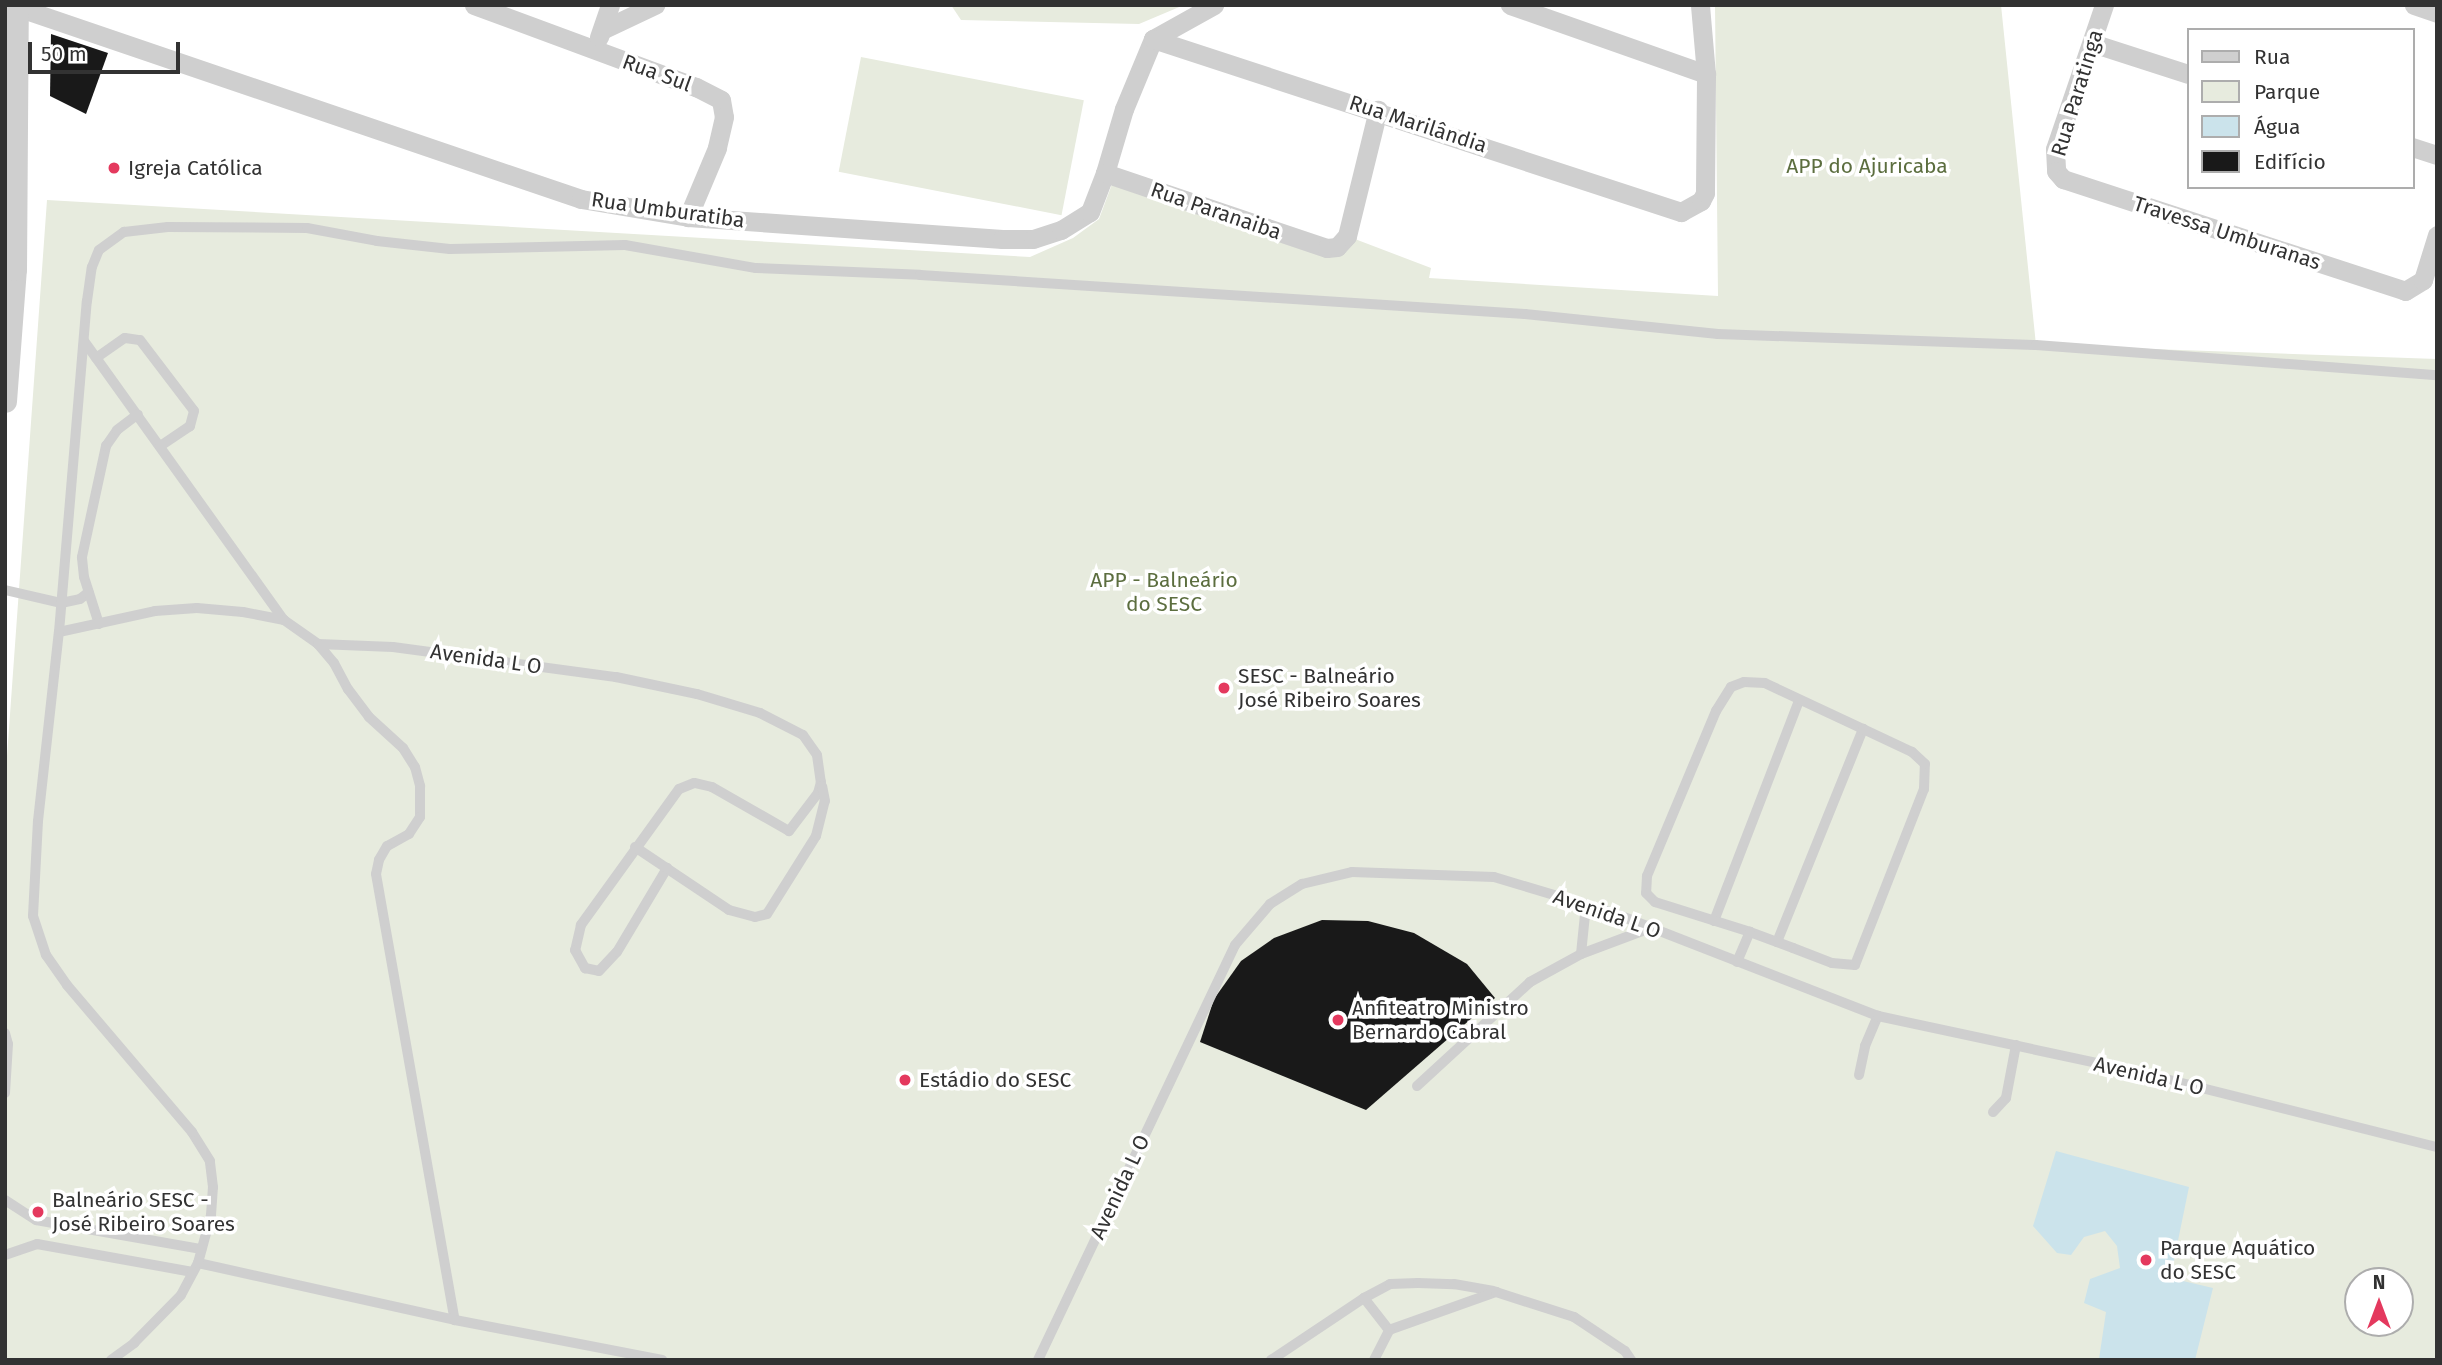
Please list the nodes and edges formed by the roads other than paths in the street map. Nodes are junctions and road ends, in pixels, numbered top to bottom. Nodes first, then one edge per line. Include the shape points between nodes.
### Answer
1 (476, 5) edge
2 (610, 5) edge
3 (656, 5) edge
4 (1214, 5) edge
5 (1510, 5) edge
6 (1699, 5) edge
7 (2105, 5) edge
8 (2414, 5) edge
9 (17, 6) edge
10 (2437, 13) edge
11 (602, 30) junction
12 (11, 36) edge
13 (1153, 39) junction
14 (2092, 43) junction
15 (594, 51) junction
16 (2186, 73) edge
17 (1706, 75) junction
18 (1378, 110) junction
19 (2414, 148) edge
20 (2437, 155) edge
21 (1105, 173) junction
22 (2063, 179) joint
23 (688, 218) junction
24 (2437, 235) edge
25 (10, 268) edge
26 (83, 341) junction
27 (96, 358) junction
28 (2437, 375) edge
29 (5, 401) edge
30 (138, 414) junction
31 (160, 446) junction
32 (5, 590) edge
33 (89, 592) junction
34 (61, 603) junction
35 (284, 620) junction
36 (99, 624) junction
37 (59, 632) junction
38 (318, 644) junction
39 (1799, 701) junction
40 (1863, 729) junction
41 (821, 782) junction
42 (635, 847) junction
43 (667, 868) junction
44 (1586, 905) junction
45 (1714, 921) junction
46 (1650, 928) junction
47 (1750, 932) junction
48 (1777, 942) junction
49 (1581, 954) junction
50 (1737, 962) junction
51 (1878, 1016) junction
52 (5, 1033) edge
53 (2016, 1045) junction
54 (1859, 1075) dead end
55 (1417, 1086) dead end
56 (5, 1093) edge
57 (1993, 1112) dead end
58 (2437, 1147) edge
59 (5, 1199) edge
60 (201, 1249) junction
61 (5, 1255) edge
62 (195, 1268) junction
63 (1496, 1292) junction
64 (1364, 1298) junction
65 (455, 1320) junction
66 (1389, 1331) junction
67 (111, 1360) edge
68 (662, 1360) edge
69 (1038, 1360) edge
70 (1271, 1360) edge
71 (1374, 1360) edge
72 (1631, 1360) edge

1 - 15 street, Rua Sul
2 - 11 street
3 - 11 street, Rua Sul
4 - 13 street
5 - 17 street
6 - 17 street
7 - 14 street, Rua Paratinga
8 - 10 street
9 - 12 street
9 - 23 street, Rua Umburatiba via 580,199
11 - 15 street
12 - 25 street
13 - 18 street, Rua Marilândia
13 - 21 street, Rua Umburatiba via 1124,109
14 - 16 street
14 - 22 street, Rua Paratinga via 2055,149 2056,172
15 - 23 street, Rua Sul via 721,100 724,117 716,148
17 - 18 street, Rua Marilândia via 1706,193 1702,201 1681,212
18 - 21 street, Rua Paranaiba via 1347,236 1337,247 1326,248
19 - 20 street
21 - 23 street, Rua Umburatiba via 1090,212 1061,230 1033,239
22 - 24 street, Travessa Umburanas via 2405,291 2423,280
25 - 29 street
26 - 27 lane
26 - 28 lane via 92,267 99,250 124,232 168,227 307,228 450,249 625,245 756,268 1525,314 1718,334 2036,345
26 - 34 lane
27 - 30 lane
27 - 31 lane via 125,338 140,340 194,411 190,426
30 - 31 lane
30 - 33 lane via 117,430 106,446 82,557
31 - 35 lane
32 - 34 lane
33 - 34 lane
33 - 36 lane
34 - 37 lane
35 - 36 lane via 197,608 155,611
35 - 38 lane
36 - 37 lane
37 - 60 lane via 38,821 33,916 46,955 67,985 192,1132 210,1161 211,1215
38 - 41 lane, Avenida L O via 406,649 616,677 697,694 760,713 803,735 817,755
38 - 65 lane via 369,717 403,748 420,786 420,817 409,834 387,846 376,874
39 - 40 lane
39 - 45 lane
39 - 45 lane via 1765,683 1731,687 1716,710 1647,876 1646,893 1655,902
40 - 48 lane
40 - 48 lane via 1912,752 1925,764 1924,789 1855,965 1832,963
41 - 42 lane via 818,793 789,831 712,787 694,783 679,789
41 - 43 lane, Avenida L O via 824,801 816,836 768,914 755,917 729,910
42 - 43 lane
42 - 43 lane via 580,925 575,950 585,968 599,971 617,952
44 - 46 lane, Avenida L O
44 - 49 lane
44 - 69 lane, Avenida L O via 1494,877 1352,872 1302,884 1270,904 1226,963
45 - 47 lane
46 - 49 lane
46 - 50 lane, Avenida L O
47 - 48 lane
47 - 50 lane
49 - 55 lane via 1530,982
50 - 51 lane, Avenida L O
51 - 53 lane, Avenida L O
51 - 54 lane
52 - 56 lane
53 - 57 lane via 2006,1097
53 - 58 lane, Avenida L O
59 - 60 lane via 36,1220
60 - 62 lane
61 - 62 lane via 37,1244
62 - 65 lane
62 - 67 lane via 169,1310
63 - 64 lane via 1454,1284 1390,1284
63 - 66 lane
63 - 72 lane via 1574,1317 1625,1351
64 - 66 lane
64 - 70 lane
65 - 68 lane
66 - 71 lane

